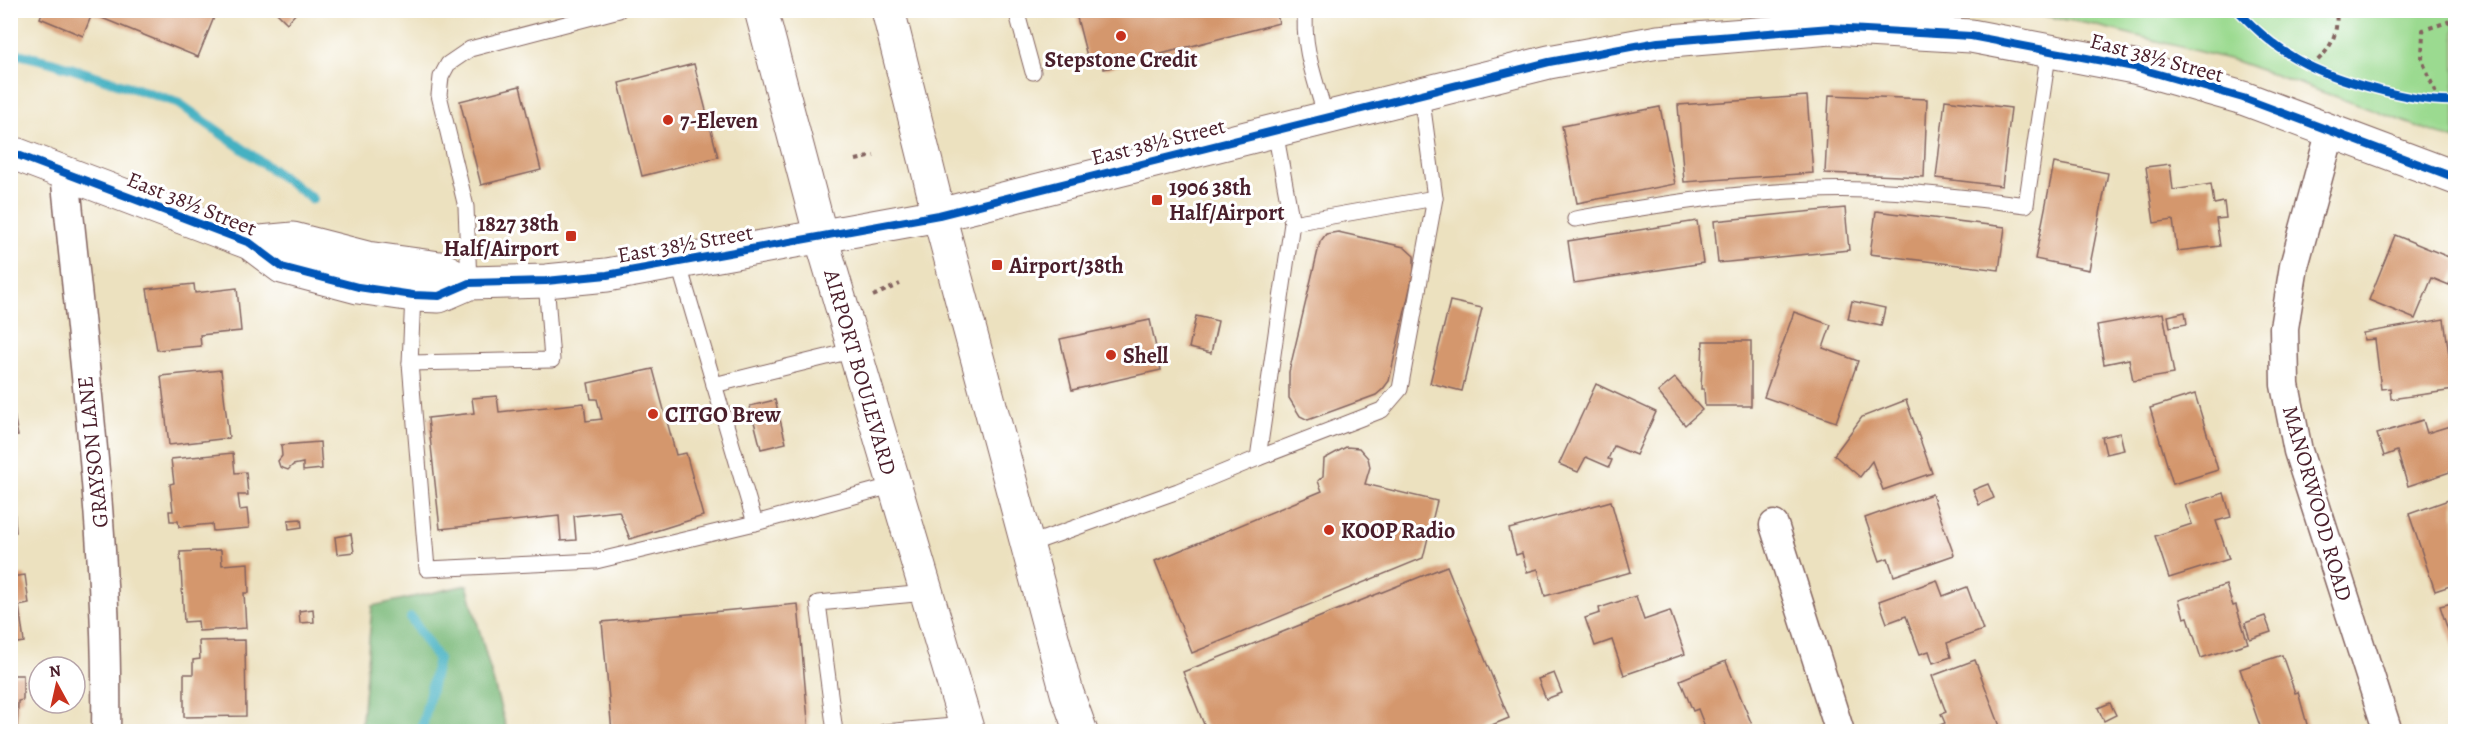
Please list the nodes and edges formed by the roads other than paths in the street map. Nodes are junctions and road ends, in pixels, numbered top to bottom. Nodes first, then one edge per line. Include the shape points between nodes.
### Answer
1 (619, 10) edge
2 (761, 10) edge
3 (888, 10) edge
4 (1016, 10) edge
5 (1306, 10) edge
6 (2049, 49) junction
7 (1033, 72) dead end
8 (1421, 94) junction
9 (1326, 118) junction
10 (1275, 130) junction
11 (2331, 130) junction
12 (10, 152) edge
13 (65, 173) junction
14 (2456, 178) edge
15 (1435, 198) junction
16 (939, 215) junction
17 (1575, 219) dead end
18 (1292, 223) junction
19 (821, 237) junction
20 (250, 243) junction
21 (678, 262) junction
22 (546, 281) junction
23 (469, 283) junction
24 (413, 295) junction
25 (855, 350) junction
26 (410, 363) junction
27 (714, 385) junction
28 (1258, 458) junction
29 (895, 485) junction
30 (755, 523) junction
31 (1774, 525) dead end
32 (1027, 545) junction
33 (926, 593) junction
34 (967, 728) edge
35 (106, 732) edge
36 (835, 732) edge
37 (884, 732) edge
38 (1081, 732) edge
39 (1840, 732) edge
40 (2388, 732) edge

1 - 23 lane via 470,49 448,64 439,95 466,207
2 - 19 street, AIRPORT BOULEVARD
3 - 16 street
4 - 7 lane
5 - 9 lane via 1311,64
6 - 8 street, East 38½ Street via 1971,36 1831,28 1658,42 1549,62
6 - 11 street, East 38½ Street via 2134,67 2243,98
6 - 17 lane via 2026,206 1947,195 1832,190 1661,204
8 - 9 street, East 38½ Street
8 - 15 lane
9 - 10 street, East 38½ Street
10 - 16 street, East 38½ Street
10 - 18 lane
11 - 14 street, East 38½ Street
11 - 40 street, MANORWOOD ROAD via 2294,266 2284,328 2285,385 2298,451
12 - 13 street, East 38½ Street
13 - 20 street, East 38½ Street
13 - 35 street, GRAYSON LANE via 102,559
15 - 18 lane
15 - 28 lane via 1400,389 1382,410
16 - 19 street, East 38½ Street
16 - 32 street
18 - 28 lane
19 - 21 street, East 38½ Street
19 - 25 street, AIRPORT BOULEVARD
20 - 23 street, East 38½ Street via 293,239 367,258 440,268
20 - 24 street, East 38½ Street via 282,267 358,287
21 - 22 street, East 38½ Street
21 - 27 lane
22 - 23 street, East 38½ Street
22 - 26 lane via 552,360
23 - 24 street, East 38½ Street via 439,296
24 - 26 lane
25 - 27 lane
25 - 29 street, AIRPORT BOULEVARD
26 - 30 lane via 427,569 596,561
27 - 30 lane
28 - 32 lane
29 - 30 lane
29 - 33 street, AIRPORT BOULEVARD
31 - 39 street
32 - 38 street
33 - 34 street, AIRPORT BOULEVARD
33 - 36 lane via 818,603
34 - 37 lane

